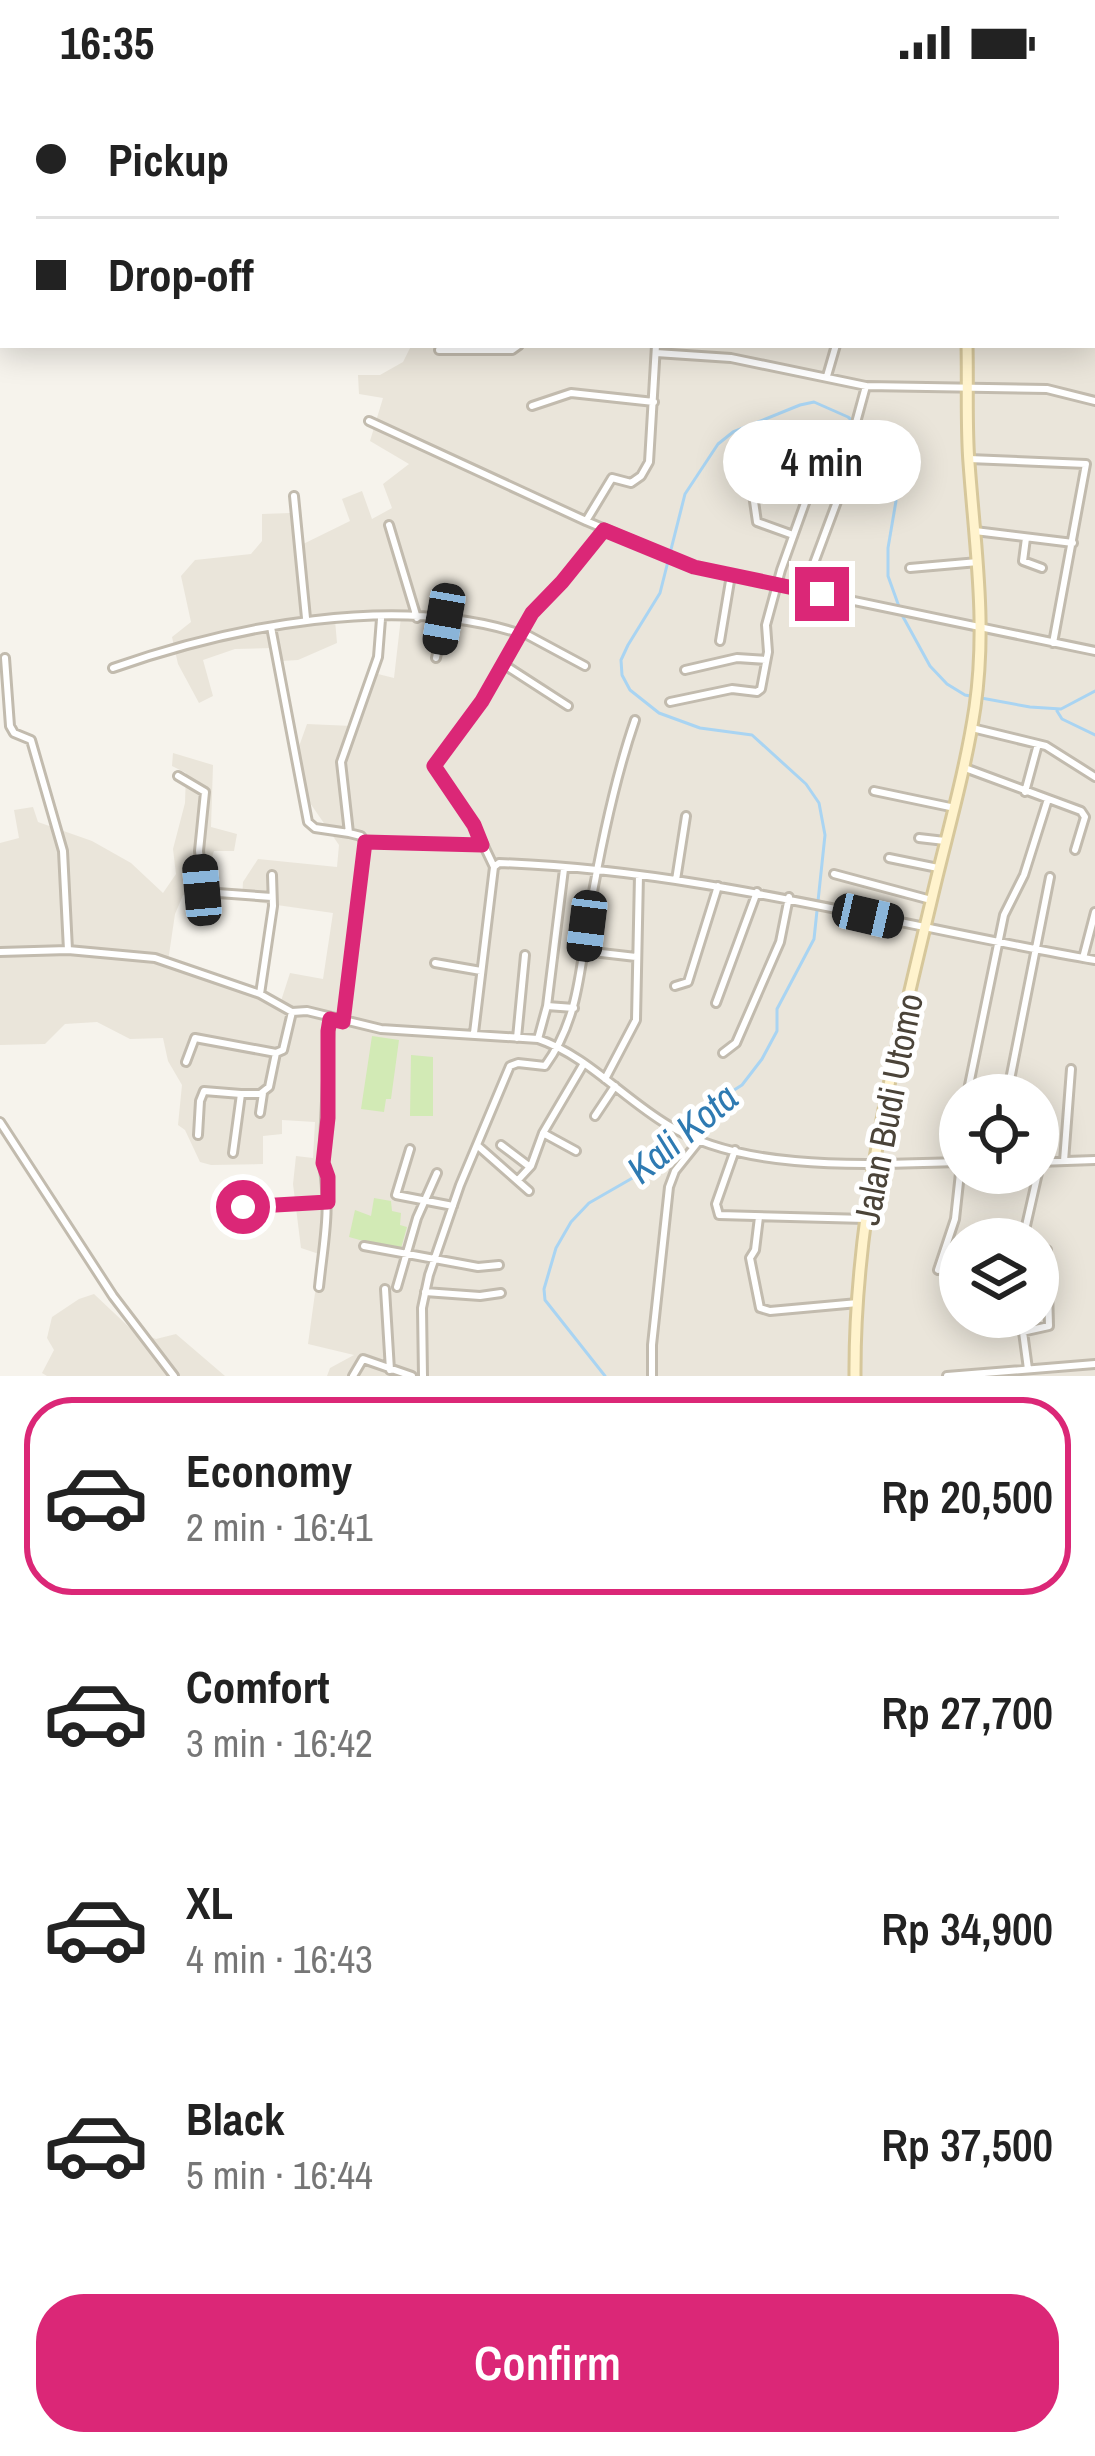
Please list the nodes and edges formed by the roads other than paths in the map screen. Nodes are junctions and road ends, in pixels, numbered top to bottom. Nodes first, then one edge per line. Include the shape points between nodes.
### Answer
1 (515, 348) edge
2 (732, 348) edge
3 (835, 348) edge
4 (967, 348) edge
5 (656, 349) edge
6 (439, 350) dead end
7 (730, 358) junction
8 (827, 376) junction
9 (866, 386) junction
10 (968, 390) junction
11 (1095, 401) edge
12 (654, 402) junction
13 (532, 406) dead end
14 (369, 421) dead end
15 (745, 439) dead end
16 (969, 459) junction
17 (848, 472) dead end
18 (294, 496) dead end
19 (586, 520) junction
20 (389, 525) dead end
21 (604, 530) junction
22 (975, 531) junction
23 (793, 536) junction
24 (1026, 538) junction
25 (1074, 544) junction
26 (979, 562) junction
27 (910, 568) dead end
28 (1042, 568) dead end
29 (731, 575) junction
30 (778, 585) junction
31 (804, 590) junction
32 (417, 618) junction
33 (306, 619) junction
34 (381, 619) junction
35 (444, 619) junction
36 (271, 627) junction
37 (982, 629) junction
38 (519, 632) junction
39 (721, 641) dead end
40 (1053, 643) junction
41 (1095, 651) edge
42 (5, 658) dead end
43 (436, 658) dead end
44 (766, 660) junction
45 (502, 664) junction
46 (585, 666) dead end
47 (113, 668) dead end
48 (685, 670) dead end
49 (670, 702) dead end
50 (568, 706) dead end
51 (635, 720) dead end
52 (0, 726) edge
53 (10, 726) junction
54 (972, 728) junction
55 (1039, 744) junction
56 (965, 768) junction
57 (178, 776) dead end
58 (1095, 777) edge
59 (874, 791) dead end
60 (1025, 792) junction
61 (1048, 800) junction
62 (956, 808) junction
63 (686, 816) dead end
64 (349, 833) junction
65 (919, 838) dead end
66 (365, 842) junction
67 (946, 842) junction
68 (482, 845) junction
69 (1076, 850) dead end
70 (889, 858) dead end
71 (494, 867) junction
72 (939, 868) junction
73 (564, 869) junction
74 (598, 869) junction
75 (834, 874) dead end
76 (272, 875) dead end
77 (638, 875) junction
78 (1050, 877) dead end
79 (676, 880) junction
80 (718, 886) junction
81 (758, 892) junction
82 (272, 897) junction
83 (789, 897) junction
84 (931, 901) junction
85 (1095, 912) edge
86 (925, 929) junction
87 (998, 942) junction
88 (1034, 949) junction
89 (68, 950) junction
90 (584, 951) junction
91 (0, 952) edge
92 (525, 955) dead end
93 (636, 957) junction
94 (1083, 958) junction
95 (1095, 960) edge
96 (435, 963) dead end
97 (481, 971) junction
98 (675, 986) dead end
99 (260, 994) junction
100 (716, 1003) dead end
101 (548, 1006) junction
102 (574, 1008) junction
103 (292, 1012) junction
104 (330, 1019) junction
105 (343, 1022) junction
106 (474, 1033) junction
107 (518, 1038) junction
108 (538, 1039) junction
109 (561, 1046) junction
110 (276, 1053) junction
111 (723, 1053) dead end
112 (186, 1062) dead end
113 (583, 1065) junction
114 (1071, 1069) dead end
115 (971, 1074) edge
116 (1011, 1074) edge
117 (605, 1079) junction
118 (615, 1086) junction
119 (263, 1093) junction
120 (242, 1094) junction
121 (260, 1113) dead end
122 (595, 1116) dead end
123 (0, 1122) edge
124 (543, 1133) junction
125 (198, 1135) dead end
126 (699, 1142) junction
127 (501, 1145) dead end
128 (478, 1146) junction
129 (410, 1149) dead end
130 (735, 1150) junction
131 (576, 1151) dead end
132 (233, 1153) dead end
133 (1095, 1160) edge
134 (1059, 1161) edge
135 (1064, 1161) junction
136 (939, 1162) edge
137 (874, 1163) junction
138 (530, 1167) junction
139 (437, 1174) dead end
140 (518, 1180) junction
141 (529, 1191) dead end
142 (958, 1194) edge
143 (426, 1201) junction
144 (328, 1202) junction
145 (453, 1206) junction
146 (236, 1213) dead end
147 (758, 1217) junction
148 (866, 1220) junction
149 (364, 1246) dead end
150 (405, 1254) junction
151 (435, 1260) junction
152 (499, 1265) dead end
153 (938, 1270) dead end
154 (319, 1287) dead end
155 (397, 1287) dead end
156 (385, 1289) dead end
157 (425, 1292) junction
158 (501, 1293) dead end
159 (858, 1303) junction
160 (1023, 1338) edge
161 (1095, 1364) edge
162 (390, 1370) junction
163 (1031, 1372) edge
164 (996, 1374) edge
165 (173, 1376) edge
166 (353, 1376) edge
167 (412, 1376) edge
168 (423, 1376) edge
169 (652, 1376) edge
170 (855, 1376) edge
171 (947, 1376) edge
172 (959, 1376) edge

1 - 6 street
2 - 7 street
3 - 8 street
4 - 10 street, Jalan Budi Utomo
5 - 7 street
5 - 12 street
7 - 8 street
8 - 9 street
9 - 10 street
9 - 23 street via 856,429 838,434
10 - 11 street via 1046,389
10 - 16 street, Jalan Budi Utomo
12 - 13 street via 571,393
12 - 19 street via 646,470 631,483 612,478
14 - 19 street
15 - 23 street via 757,522
16 - 22 street, Jalan Budi Utomo
16 - 25 street via 1086,464
17 - 31 street
18 - 33 street
19 - 21 street
20 - 32 street
21 - 29 street
21 - 38 street
22 - 24 street
22 - 26 street, Jalan Budi Utomo
23 - 30 street
24 - 25 street
24 - 28 street via 1023,561
25 - 40 street
26 - 27 street
26 - 37 street, Jalan Budi Utomo
29 - 30 street
29 - 39 street
30 - 31 street
30 - 44 street
31 - 37 street
32 - 34 street
32 - 35 street
33 - 34 street
33 - 36 street
34 - 64 street via 378,657 341,762
35 - 38 street
35 - 43 street
36 - 47 street
36 - 64 street via 309,825
37 - 40 street
37 - 54 street, Jalan Budi Utomo
38 - 45 street
38 - 46 street
40 - 41 street
42 - 53 street
44 - 48 street
44 - 49 street via 758,692
45 - 50 street
45 - 68 street via 434,766
51 - 74 street
52 - 53 street
53 - 89 street via 32,740 63,850
54 - 55 street
54 - 56 street, Jalan Budi Utomo
55 - 58 street
55 - 60 street
56 - 60 street
56 - 62 street, Jalan Budi Utomo
57 - 82 street via 205,792 204,892
59 - 62 street
60 - 61 street
61 - 69 street via 1085,817
61 - 87 street
62 - 67 street, Jalan Budi Utomo
63 - 79 street
64 - 66 street
65 - 67 street
66 - 68 street
66 - 105 street
67 - 72 street, Jalan Budi Utomo
68 - 71 street
70 - 72 street
71 - 73 street
71 - 97 street
72 - 84 street, Jalan Budi Utomo
73 - 74 street
73 - 101 street
74 - 77 street
74 - 90 street
75 - 84 street
76 - 82 street
77 - 79 street
77 - 93 street
78 - 88 street
79 - 80 street
80 - 81 street
80 - 98 street via 688,982
81 - 83 street
81 - 100 street
82 - 99 street
83 - 86 street
83 - 111 street via 780,942 736,1043
84 - 86 street, Jalan Budi Utomo
85 - 94 street
86 - 87 street
86 - 137 street, Jalan Budi Utomo
87 - 88 street
87 - 115 street
88 - 94 street
88 - 116 street
89 - 91 street
89 - 99 street via 155,958
90 - 93 street
90 - 102 street
92 - 107 street
93 - 117 street via 636,1020
94 - 95 street
96 - 97 street
97 - 106 street
99 - 103 street
101 - 102 street
101 - 108 street
102 - 109 street
103 - 104 street
103 - 110 street
104 - 105 street
104 - 144 street
105 - 106 street
106 - 107 street
107 - 108 street
108 - 109 street
109 - 113 street
109 - 128 street via 542,1067 510,1066
110 - 112 street via 194,1038
110 - 119 street
113 - 117 street
113 - 124 street
114 - 135 street
117 - 118 street
118 - 122 street
118 - 126 street
119 - 120 street
119 - 121 street
120 - 125 street via 204,1091
120 - 132 street
123 - 165 street
124 - 131 street
124 - 138 street
126 - 130 street
126 - 169 street via 669,1187
127 - 138 street
128 - 140 street
128 - 145 street
129 - 143 street via 396,1195
130 - 137 street
130 - 147 street via 716,1212
133 - 135 street
134 - 135 street
136 - 137 street
137 - 148 street, Jalan Budi Utomo
138 - 140 street
139 - 143 street
140 - 141 street
142 - 153 street
143 - 145 street
143 - 150 street
144 - 146 street
144 - 154 street
145 - 151 street
147 - 148 street
147 - 159 street via 750,1258 760,1308
148 - 159 street, Jalan Budi Utomo
149 - 150 street
150 - 151 street
150 - 155 street
151 - 152 street
151 - 157 street
156 - 162 street
157 - 158 street
157 - 168 street
159 - 170 street, Jalan Budi Utomo
160 - 163 street
161 - 163 street
162 - 166 street via 363,1359
162 - 167 street
163 - 164 street
164 - 172 street
171 - 172 street

